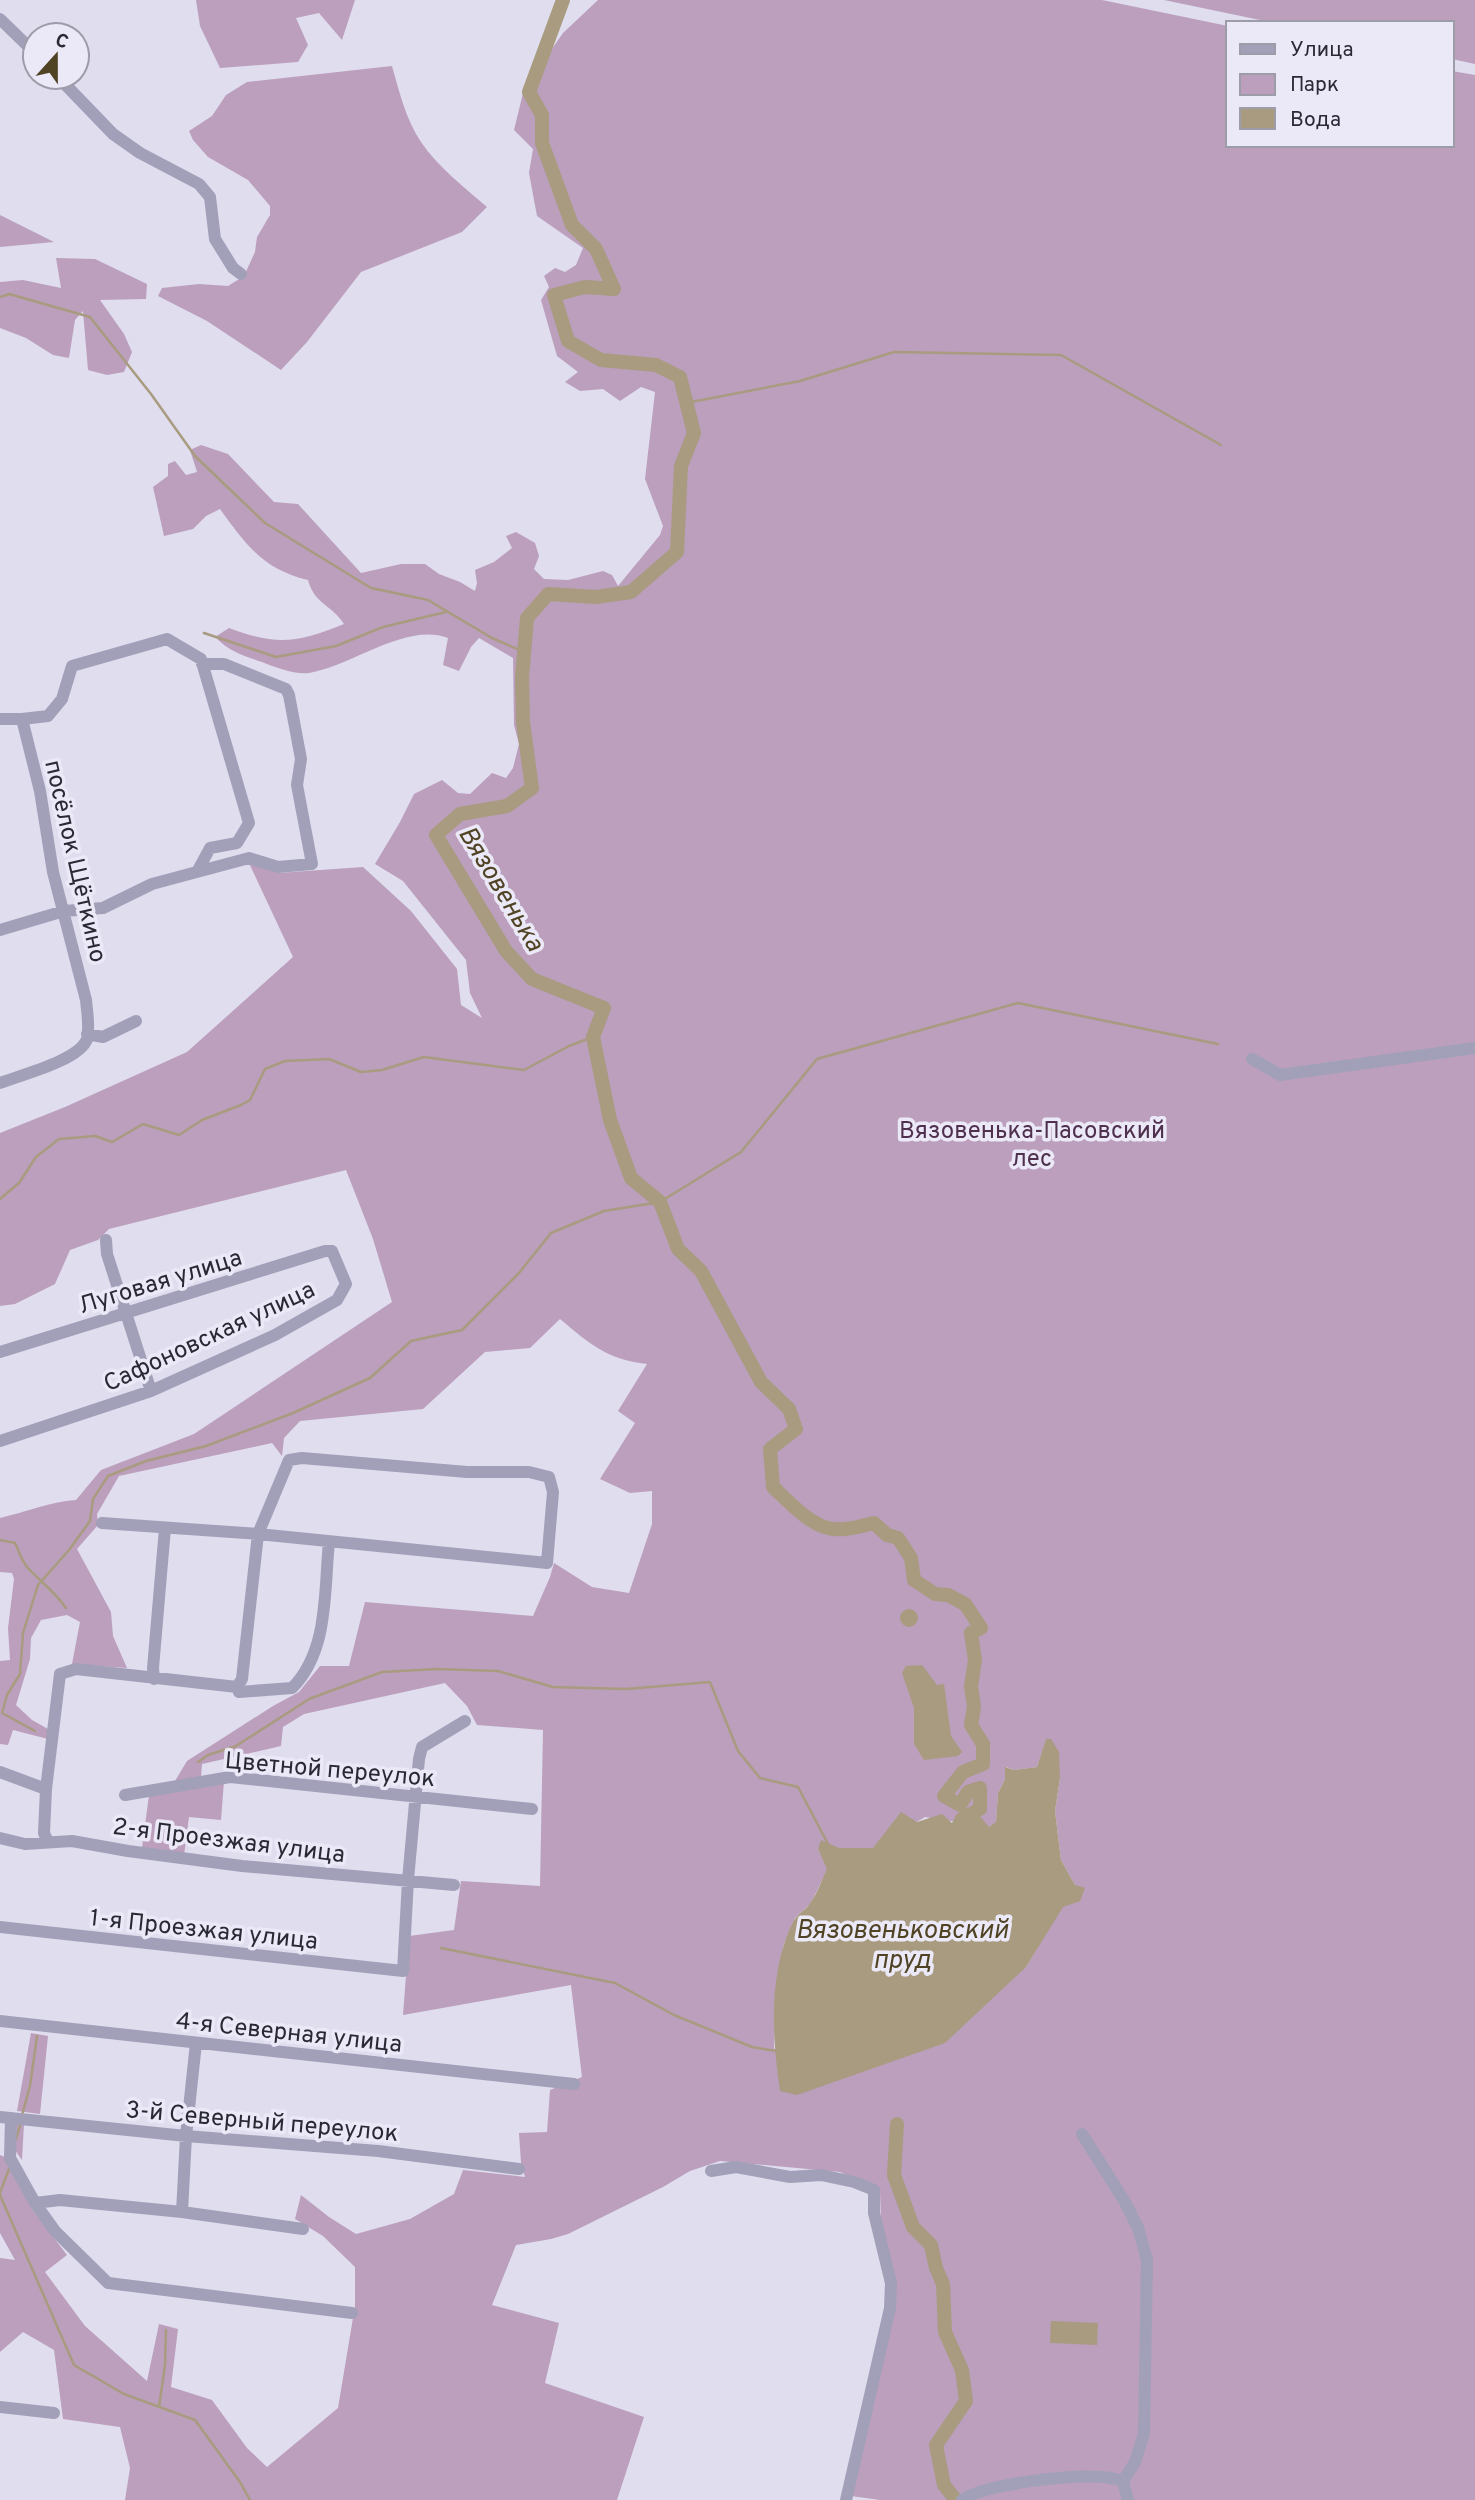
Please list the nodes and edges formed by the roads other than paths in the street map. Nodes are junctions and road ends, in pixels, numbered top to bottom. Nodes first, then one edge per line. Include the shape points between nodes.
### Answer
1 (0, 19) edge
2 (21, 39) edge
3 (70, 91) edge
4 (241, 274) dead end
5 (202, 664) junction
6 (0, 719) edge
7 (22, 719) junction
8 (197, 872) junction
9 (64, 911) junction
10 (0, 930) edge
11 (136, 1021) dead end
12 (87, 1034) junction
13 (1475, 1048) edge
14 (1252, 1059) dead end
15 (0, 1083) edge
16 (106, 1240) dead end
17 (332, 1251) joint
18 (126, 1314) junction
19 (0, 1352) edge
20 (151, 1391) junction
21 (0, 1441) edge
22 (102, 1523) dead end
23 (165, 1528) junction
24 (258, 1534) junction
25 (329, 1542) junction
26 (154, 1679) junction
27 (237, 1687) junction
28 (465, 1721) dead end
29 (0, 1772) edge
30 (46, 1789) junction
31 (125, 1795) dead end
32 (415, 1797) junction
33 (532, 1809) dead end
34 (0, 1838) edge
35 (48, 1842) junction
36 (408, 1880) junction
37 (454, 1885) dead end
38 (0, 1927) edge
39 (0, 2021) edge
40 (196, 2043) junction
41 (574, 2084) dead end
42 (5, 2117) edge
43 (1082, 2134) dead end
44 (186, 2136) junction
45 (519, 2169) dead end
46 (711, 2171) dead end
47 (35, 2203) junction
48 (182, 2212) junction
49 (303, 2229) dead end
50 (352, 2313) dead end
51 (0, 2407) edge
52 (54, 2413) dead end
53 (1123, 2481) junction
54 (846, 2500) edge
55 (962, 2500) edge
56 (1128, 2500) edge

1 - 2 street
3 - 4 street via 113,134 199,184 209,197 215,239
5 - 7 street via 167,639 72,666 62,699 48,716
5 - 8 street via 249,823 237,843 210,848
5 - 8 street via 224,664 289,695 300,759 297,785 312,864 278,867 249,858
6 - 7 street
7 - 9 street, посёлок Щёткино
8 - 9 street via 152,884 103,908
9 - 10 street
9 - 12 street, посёлок Щёткино via 86,1000
11 - 12 street via 103,1037
12 - 15 street via 76,1054
13 - 14 street via 1280,1075
16 - 18 street
17 - 18 street, Луговая улица
17 - 20 street, Сафоновская улица via 346,1284 337,1300 275,1335
18 - 19 street, Луговая улица
18 - 20 street
20 - 21 street, Сафоновская улица
22 - 23 street
23 - 24 street
23 - 26 street
24 - 25 street
24 - 25 street via 289,1460 302,1458 467,1472 528,1472 549,1477 554,1492 547,1563
24 - 27 street via 242,1679
25 - 27 street via 317,1651 304,1676 292,1688 239,1692
26 - 27 street
26 - 30 street via 76,1670 60,1674
28 - 32 street via 422,1747
29 - 30 street
30 - 35 street via 44,1833
31 - 32 street, Цветной переулок via 230,1777
32 - 33 street, Цветной переулок
32 - 36 street
34 - 35 street, 2-я Проезжая улица via 25,1844
35 - 36 street, 2-я Проезжая улица via 72,1841 242,1866
36 - 37 street, 2-я Проезжая улица
36 - 38 street, 1-я Проезжая улица via 403,1971
39 - 40 street, 4-я Северная улица
40 - 41 street, 4-я Северная улица
40 - 44 street
42 - 44 street, 3-й Северный переулок
42 - 47 street via 10,2158
43 - 53 street via 1125,2202 1147,2260 1144,2434
44 - 45 street, 3-й Северный переулок via 378,2151
44 - 48 street
46 - 54 street via 736,2167 790,2177 821,2175 874,2190 874,2213 891,2283 890,2308
47 - 48 street via 60,2200
47 - 50 street via 55,2231 108,2283
48 - 49 street
51 - 52 street
53 - 55 street via 1063,2478 974,2493
53 - 56 street

